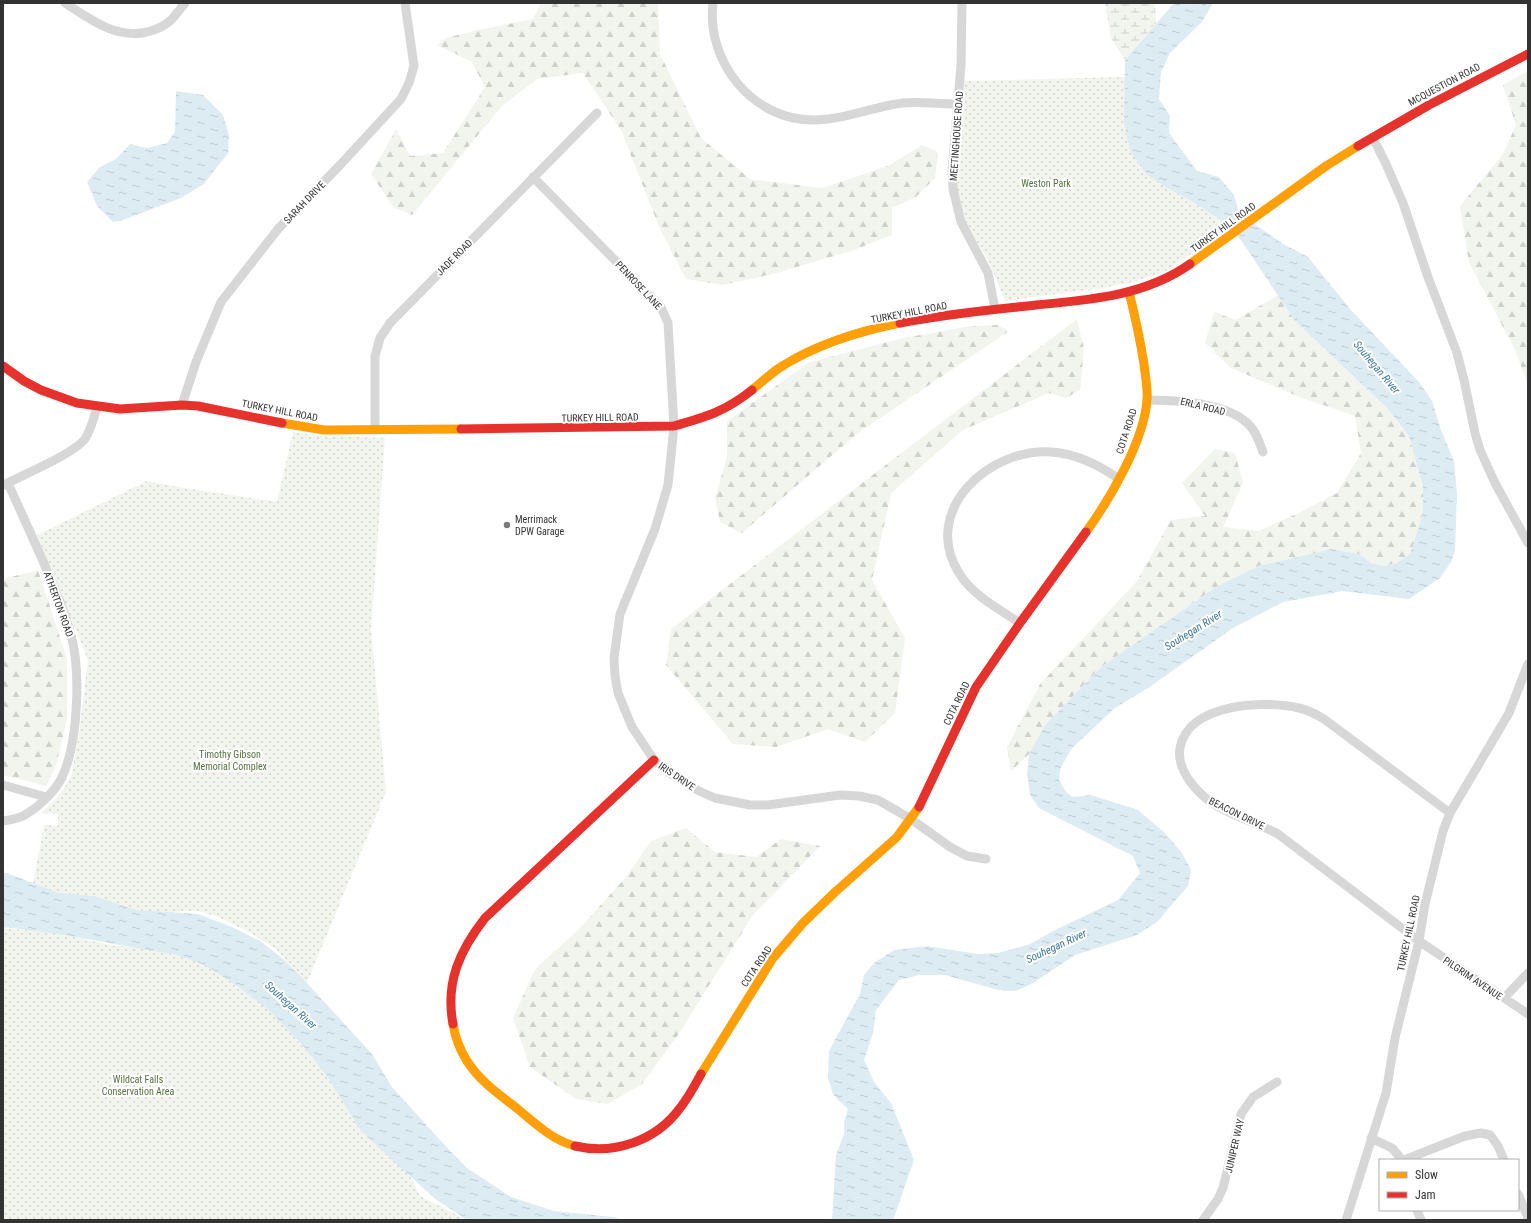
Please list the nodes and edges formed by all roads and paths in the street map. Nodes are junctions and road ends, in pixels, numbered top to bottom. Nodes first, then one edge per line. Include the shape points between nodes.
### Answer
1 (65, 3) edge
2 (185, 3) edge
3 (405, 3) edge
4 (713, 3) edge
5 (962, 3) edge
6 (1528, 54) edge
7 (957, 104) junction
8 (597, 113) dead end
9 (1373, 138) junction
10 (533, 177) junction
11 (1129, 292) junction
12 (996, 309) junction
13 (3, 366) edge
14 (1147, 400) junction
15 (182, 405) junction
16 (97, 407) junction
17 (674, 426) junction
18 (375, 430) junction
19 (1263, 452) dead end
20 (1119, 479) junction
21 (6, 485) edge
22 (1528, 543) edge
23 (1020, 623) junction
24 (1528, 664) edge
25 (654, 760) junction
26 (3, 785) edge
27 (46, 798) junction
28 (1450, 813) junction
29 (911, 820) junction
30 (3, 821) edge
31 (986, 859) dead end
32 (1419, 941) junction
33 (1528, 973) edge
34 (1504, 998) junction
35 (1528, 1014) edge
36 (1277, 1082) dead end
37 (1371, 1138) junction
38 (1402, 1159) edge
39 (1406, 1159) edge
40 (1504, 1159) edge
41 (1519, 1196) edge
42 (1528, 1218) edge
43 (1204, 1220) edge
44 (1346, 1220) edge

1 - 2 street via 102,26 120,33 138,34 156,30 170,21
3 - 15 street, SARAH DRIVE via 414,66 401,99 278,229 221,302 196,362
4 - 7 street via 714,36 728,71 753,99 775,111 800,119 825,120 903,103
5 - 7 street, MEETINGHOUSE ROAD via 961,65
6 - 9 street, MCQUESTION ROAD via 1470,82
7 - 12 street, MEETINGHOUSE ROAD via 952,171 954,198 961,222 988,273
8 - 10 street, JADE ROAD
9 - 11 street, TURKEY HILL ROAD via 1326,166 1172,276
9 - 22 street via 1403,203 1457,353 1480,450
10 - 17 street, PENROSE LANE via 661,307 668,323
10 - 18 street, JADE ROAD via 390,323 380,338 374,368
11 - 12 street, TURKEY HILL ROAD via 1104,298
11 - 14 street, COTA ROAD via 1144,361
12 - 17 street, TURKEY HILL ROAD via 894,324 837,340 782,366 726,408 707,417
13 - 16 street, TURKEY HILL ROAD via 41,390 77,404
14 - 19 street, ERLA ROAD via 1192,402 1227,411 1252,428
14 - 20 street, COTA ROAD via 1137,439
15 - 16 street, TURKEY HILL ROAD via 120,409
15 - 18 street, TURKEY HILL ROAD via 216,408 317,429
16 - 21 street via 90,429 78,445
17 - 18 street, TURKEY HILL ROAD
17 - 25 street, IRIS DRIVE via 668,485 655,529 620,614 614,658 618,693 624,710
20 - 23 street, COTA ROAD via 1096,518
20 - 23 street via 1078,457 1051,452 1024,454 990,467 964,491 954,507 948,524 947,542 951,559 960,575 972,588
21 - 27 street, ATHERTON ROAD via 59,601 75,653 77,696 72,743 64,774
23 - 29 street, COTA ROAD via 976,687
24 - 28 street, TURKEY HILL ROAD via 1509,714
25 - 29 street, IRIS DRIVE via 669,773 694,788 715,798 732,802 768,805 840,795 859,796 878,800
25 - 29 street, COTA ROAD via 475,930 463,949 451,987 451,1014 457,1040 477,1075 544,1131 575,1146 620,1148 654,1134 672,1118 773,958 834,892 897,837
26 - 27 street
27 - 30 street, ATHERTON ROAD via 22,817
28 - 32 street, TURKEY HILL ROAD via 1425,904
28 - 32 street, BEACON DRIVE via 1324,719 1300,708 1273,705 1220,710 1197,721 1181,742 1180,760 1183,770 1205,798 1278,834
29 - 31 street, IRIS DRIVE via 967,856
32 - 34 street, PILGRIM AVENUE
32 - 37 street, TURKEY HILL ROAD via 1395,1038 1386,1093
33 - 34 street
34 - 35 street, PILGRIM AVENUE
36 - 43 street, JUNIPER WAY via 1253,1097 1241,1114 1223,1188
37 - 38 street via 1392,1148
37 - 44 street, TURKEY HILL ROAD
39 - 40 street via 1465,1136 1481,1133 1490,1135
41 - 42 street

